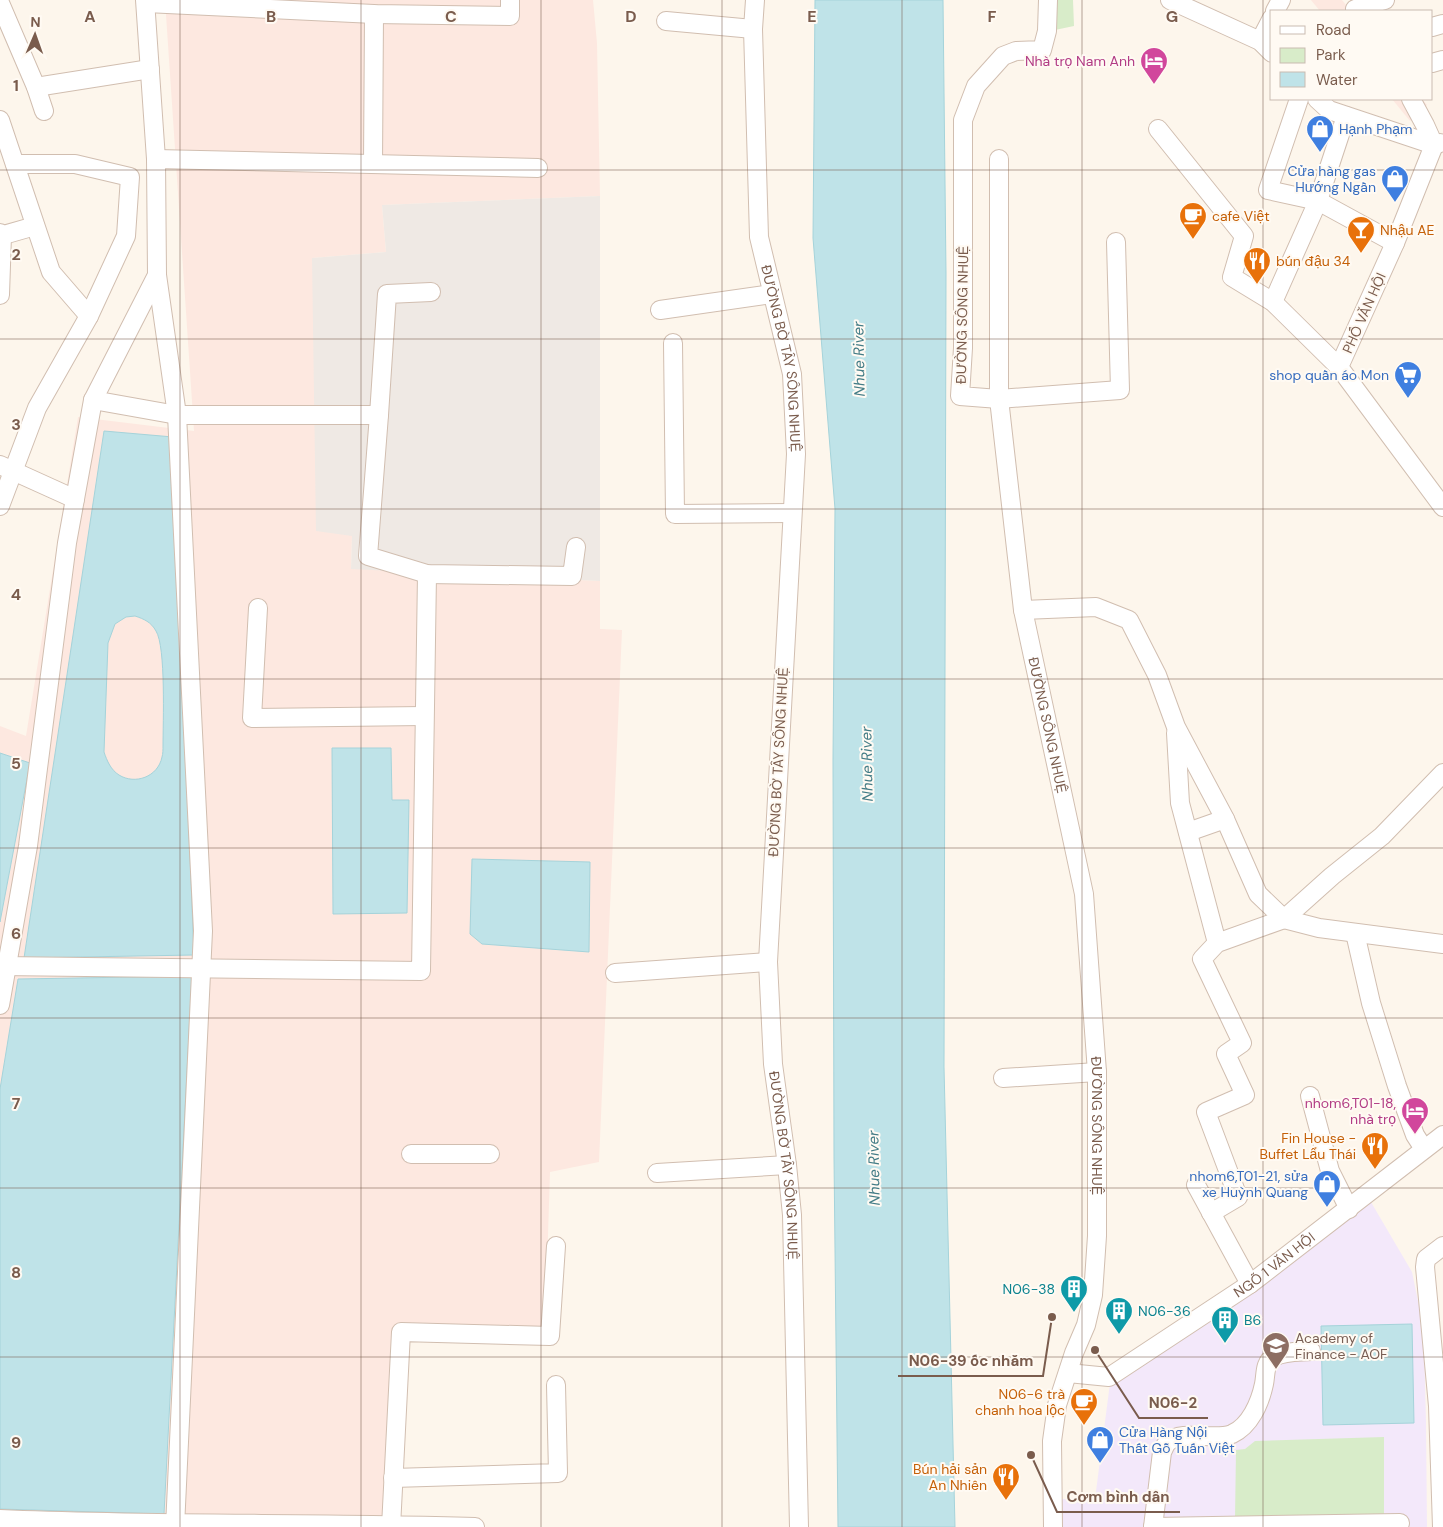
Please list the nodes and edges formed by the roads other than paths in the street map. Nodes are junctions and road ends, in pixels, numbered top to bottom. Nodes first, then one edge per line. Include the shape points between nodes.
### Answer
1 (510, 0) edge
2 (755, 0) edge
3 (1048, 0) edge
4 (1170, 0) edge
5 (1385, 0) edge
6 (146, 2) edge
7 (0, 3) edge
8 (1352, 7) edge
9 (374, 14) junction
10 (666, 21) dead end
11 (1270, 28) edge
12 (753, 29) junction
13 (1266, 47) edge
14 (150, 68) junction
15 (36, 87) junction
16 (1300, 100) edge
17 (1318, 100) edge
18 (1412, 100) edge
19 (44, 111) dead end
20 (1346, 116) junction
21 (0, 120) edge
22 (1158, 129) dead end
23 (1439, 144) edge
24 (156, 159) junction
25 (999, 159) dead end
26 (15, 164) junction
27 (373, 164) junction
28 (538, 168) dead end
29 (1318, 201) junction
30 (35, 226) junction
31 (1, 235) edge
32 (1116, 242) dead end
33 (1396, 243) junction
34 (157, 275) junction
35 (431, 292) dead end
36 (772, 294) junction
37 (0, 295) edge
38 (1272, 302) junction
39 (660, 310) dead end
40 (89, 316) junction
41 (673, 343) dead end
42 (1339, 367) junction
43 (999, 399) junction
44 (93, 400) junction
45 (177, 415) junction
46 (379, 415) junction
47 (6, 468) edge
48 (75, 499) junction
49 (0, 506) edge
50 (1443, 507) edge
51 (791, 513) junction
52 (576, 547) dead end
53 (428, 574) junction
54 (258, 608) dead end
55 (1026, 618) junction
56 (424, 716) junction
57 (1176, 728) junction
58 (1443, 773) edge
59 (1225, 819) junction
60 (1188, 832) junction
61 (1284, 919) junction
62 (1356, 933) junction
63 (1218, 943) junction
64 (1443, 944) edge
65 (768, 962) junction
66 (3, 967) edge
67 (202, 968) junction
68 (615, 973) dead end
69 (0, 1006) edge
70 (1097, 1072) junction
71 (1003, 1078) dead end
72 (1310, 1096) dead end
73 (1443, 1135) edge
74 (1424, 1149) junction
75 (411, 1154) dead end
76 (490, 1154) dead end
77 (787, 1165) junction
78 (657, 1173) dead end
79 (1196, 1184) dead end
80 (1348, 1208) junction
81 (1211, 1213) junction
82 (556, 1246) dead end
83 (1443, 1246) edge
84 (1250, 1284) junction
85 (1436, 1305) edge
86 (1312, 1351) dead end
87 (1068, 1373) junction
88 (556, 1385) dead end
89 (1440, 1406) edge
90 (393, 1478) junction
91 (0, 1519) edge
92 (1400, 1523) dead end
93 (46, 1524) edge
94 (175, 1526) edge
95 (392, 1526) edge
96 (475, 1527) edge
97 (799, 1527) edge
98 (1053, 1527) edge
99 (1153, 1527) edge
100 (1442, 1527) edge

1 - 9 street via 510,16
2 - 12 street, ĐƯỜNG BỜ TÂY SÔNG NHUỆ
3 - 43 street, ĐƯỜNG SÔNG NHUỆ via 1047,31 1042,50 1016,51 1003,56 976,86 963,120 960,396
4 - 13 street
5 - 8 street
6 - 9 street
6 - 14 street
7 - 15 street
9 - 27 street
10 - 12 street
11 - 13 street
12 - 36 street, ĐƯỜNG BỜ TÂY SÔNG NHUỆ via 759,237
14 - 15 street
14 - 24 street
15 - 19 street
16 - 29 street via 1268,190
17 - 20 street via 1329,110
18 - 23 street
20 - 23 street
20 - 29 street
21 - 26 street
22 - 38 street via 1244,236 1232,277
23 - 33 street, PHỐ VĂN HỘI
24 - 27 street
24 - 34 street
25 - 43 street
26 - 30 street
26 - 40 street via 75,164 130,176 126,236
27 - 28 street
29 - 33 street
29 - 38 street
30 - 31 street
30 - 40 street via 51,272
31 - 37 street
32 - 43 street via 1120,390
33 - 42 street, PHỐ VĂN HỘI
34 - 44 street
34 - 45 street
35 - 46 street via 387,294
36 - 39 street
36 - 51 street, ĐƯỜNG BỜ TÂY SÔNG NHUỆ via 792,374 796,454
38 - 42 street
40 - 47 street
41 - 51 street via 675,514
42 - 50 street, PHỐ VĂN HỘI
43 - 55 street, ĐƯỜNG SÔNG NHUỆ
44 - 45 street
44 - 48 street
45 - 46 street
45 - 67 street via 203,931
46 - 53 street via 368,556
47 - 48 street
47 - 49 street
48 - 66 street via 28,846
51 - 65 street, ĐƯỜNG BỜ TÂY SÔNG NHUỆ
52 - 53 street via 572,576
53 - 56 street
54 - 56 street via 252,718
55 - 57 street via 1096,607 1129,620 1157,675
55 - 70 street, ĐƯỜNG SÔNG NHUỆ via 1084,894
56 - 67 street via 421,971
57 - 59 street
57 - 60 street via 1180,803
58 - 61 street via 1382,836
59 - 60 street
59 - 61 street via 1258,894
60 - 63 street
61 - 62 street
61 - 63 street
62 - 64 street
62 - 74 street via 1371,1004 1391,1068 1415,1135
63 - 81 street via 1202,959 1242,1043 1226,1054 1245,1095 1206,1112 1238,1197
65 - 68 street
65 - 77 street, ĐƯỜNG BỜ TÂY SÔNG NHUỆ via 772,1064
66 - 67 street
66 - 69 street
67 - 94 street
70 - 71 street
70 - 87 street, ĐƯỜNG SÔNG NHUỆ via 1097,1236 1093,1294 1086,1325
72 - 80 street via 1330,1171
73 - 74 street, NGÕ 1 VĂN HỘI
74 - 80 street, NGÕ 1 VĂN HỘI
75 - 76 street
77 - 78 street
77 - 97 street, ĐƯỜNG BỜ TÂY SÔNG NHUỆ via 792,1215
79 - 81 street
80 - 84 street, NGÕ 1 VĂN HỘI
81 - 84 street
82 - 90 street via 550,1336 401,1332
83 - 85 street via 1426,1259 1425,1267
84 - 87 street, NGÕ 1 VĂN HỘI via 1109,1377
85 - 89 street
86 - 99 street via 1273,1357 1267,1364 1264,1386 1255,1411 1243,1426 1231,1434 1180,1437 1168,1442 1162,1452
87 - 98 street, ĐƯỜNG SÔNG NHUỆ via 1057,1405 1052,1441
88 - 90 street via 558,1473
89 - 100 street
90 - 95 street
91 - 93 street
92 - 99 street
93 - 94 street
94 - 95 street
95 - 96 street

